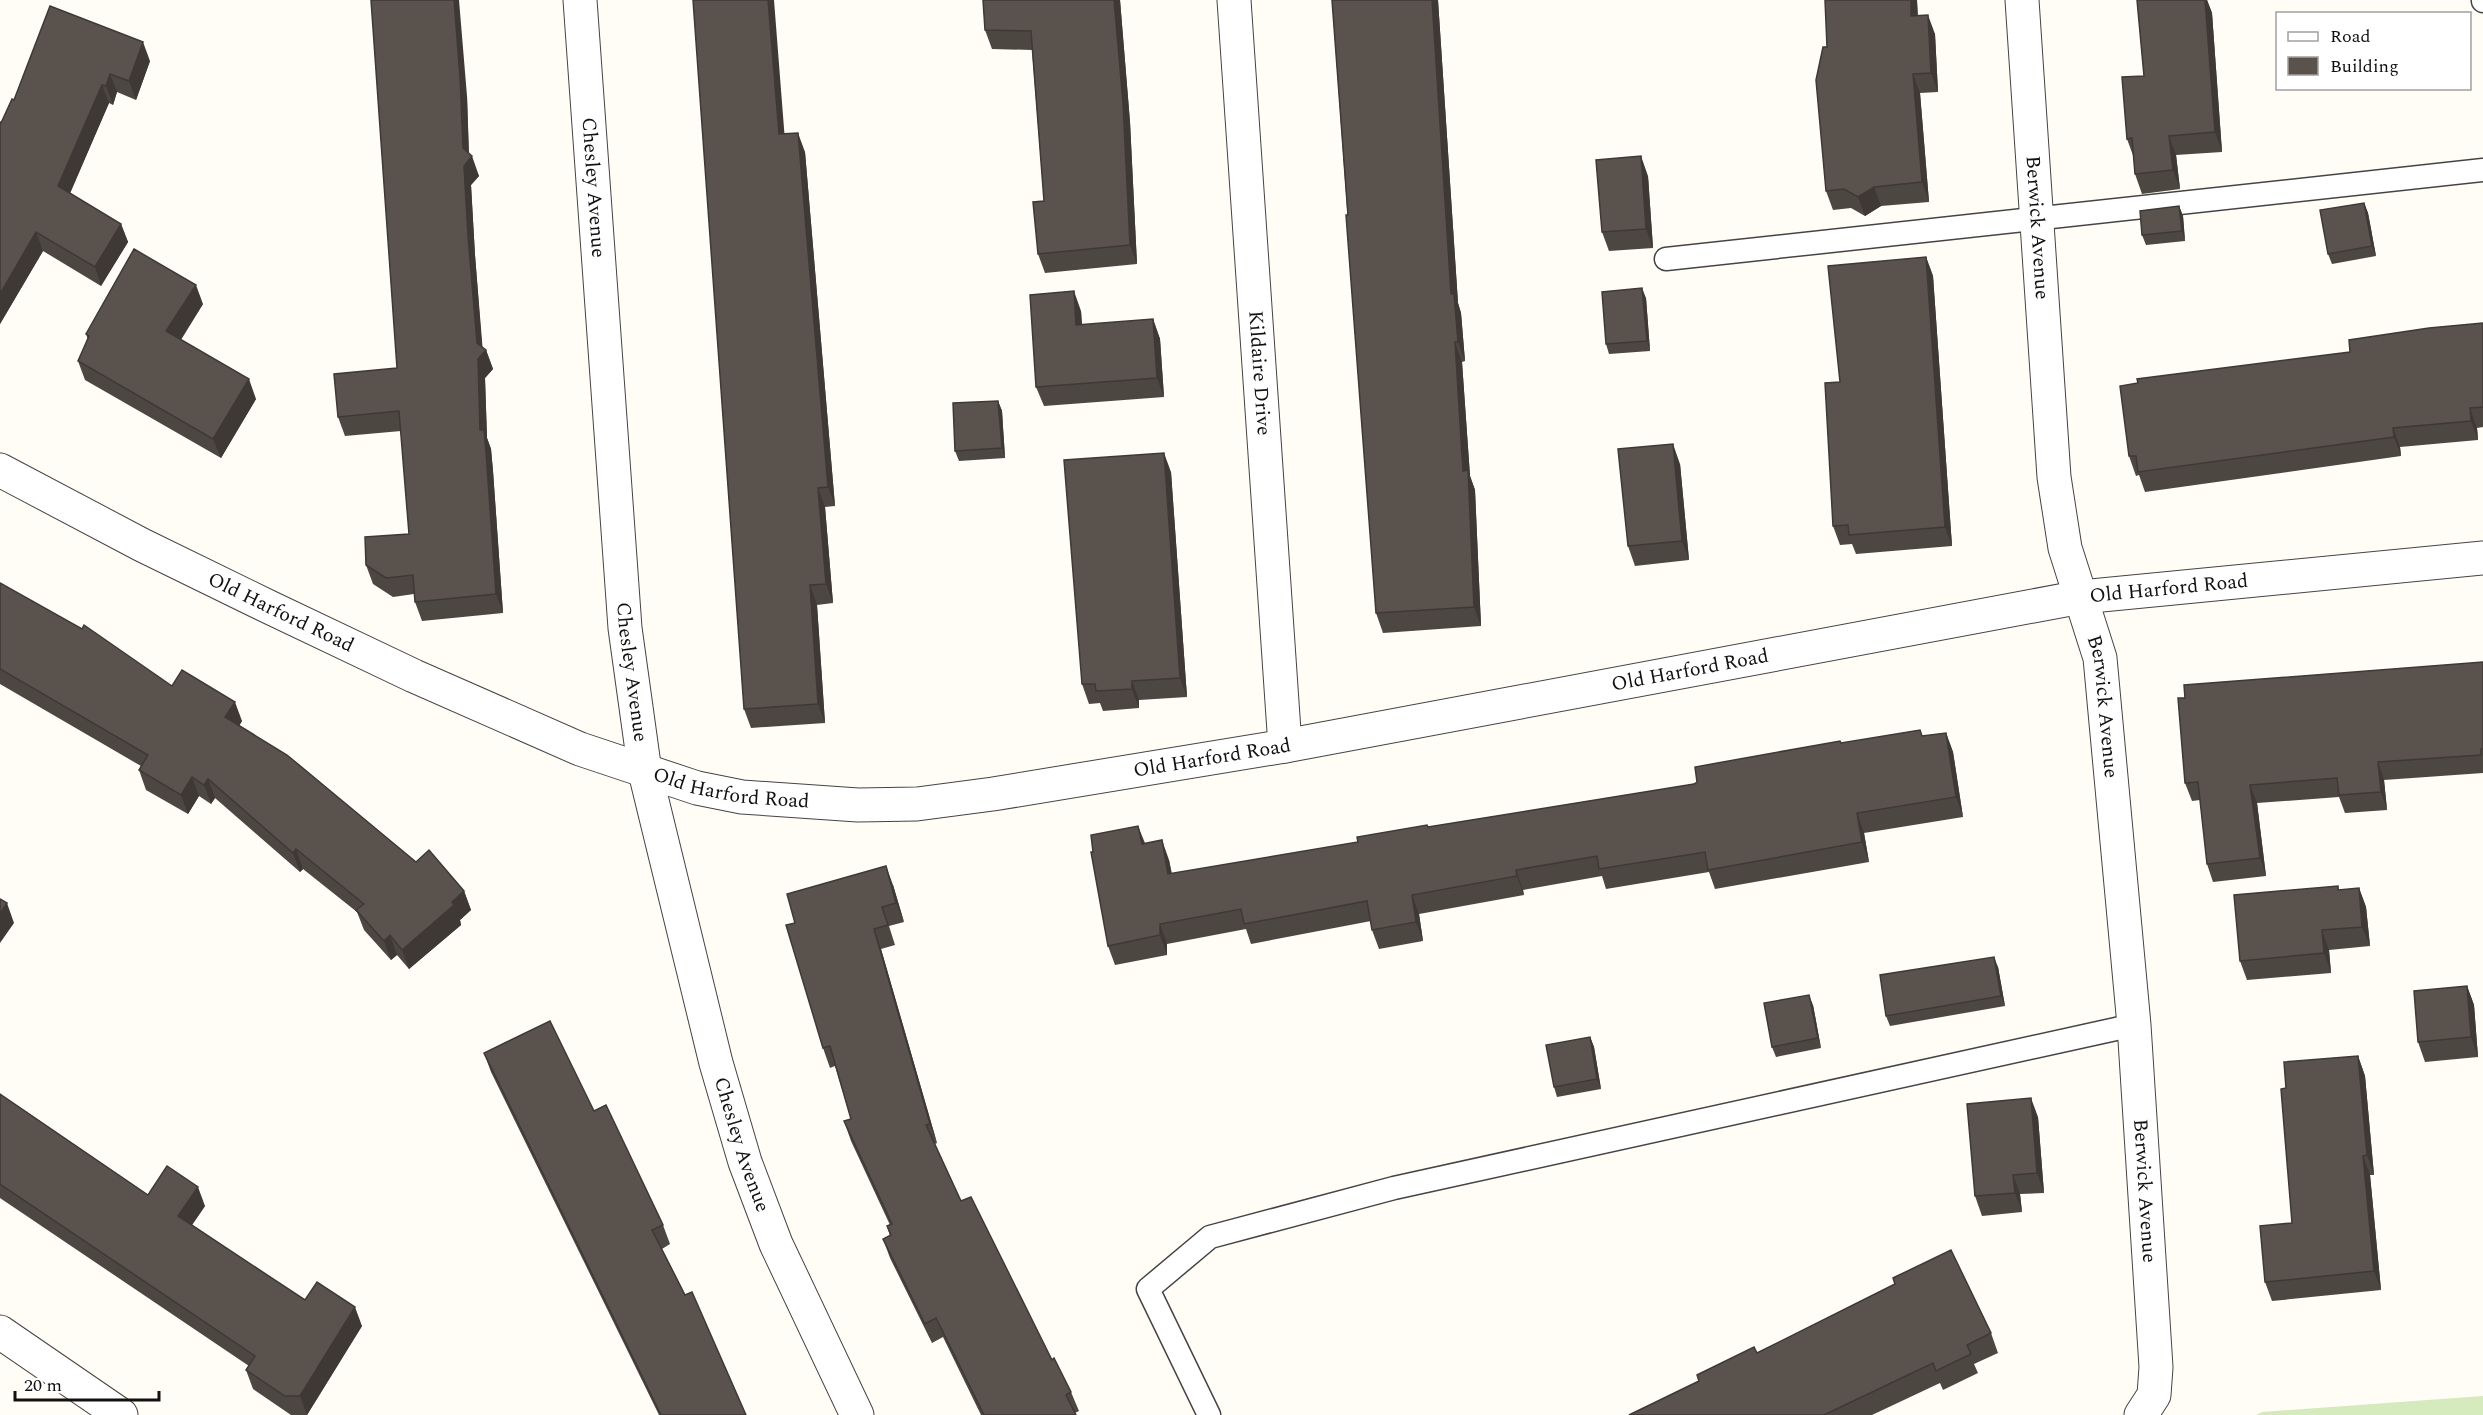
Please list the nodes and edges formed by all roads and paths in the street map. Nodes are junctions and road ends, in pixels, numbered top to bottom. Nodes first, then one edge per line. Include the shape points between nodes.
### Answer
1 (580, 0) edge
2 (1234, 0) edge
3 (2022, 0) edge
4 (2483, 170) edge
5 (2037, 219) junction
6 (1666, 259) dead end
7 (0, 470) edge
8 (2483, 558) edge
9 (2081, 597) junction
10 (1285, 746) junction
11 (645, 772) junction
12 (2134, 1025) junction
13 (0, 1332) edge
14 (121, 1415) edge
15 (857, 1415) edge
16 (1209, 1415) edge
17 (2141, 1415) edge

1 - 11 street, Chesley Avenue via 625,628
2 - 10 street, Kildaire Drive
3 - 5 street, Berwick Avenue
4 - 5 lane
5 - 6 lane
5 - 9 street, Berwick Avenue via 2054,477 2065,548
7 - 11 street, Old Harford Road via 142,545 414,676 580,749
8 - 9 street, Old Harford Road
9 - 10 street, Old Harford Road
9 - 12 street, Berwick Avenue via 2100,658
10 - 11 street, Old Harford Road via 917,804 858,805 742,796 697,788
11 - 15 street, Chesley Avenue via 716,1063 745,1162 776,1244
12 - 16 lane via 1394,1188 1210,1237 1148,1289
12 - 17 street, Berwick Avenue via 2156,1367 2154,1395
13 - 14 street

